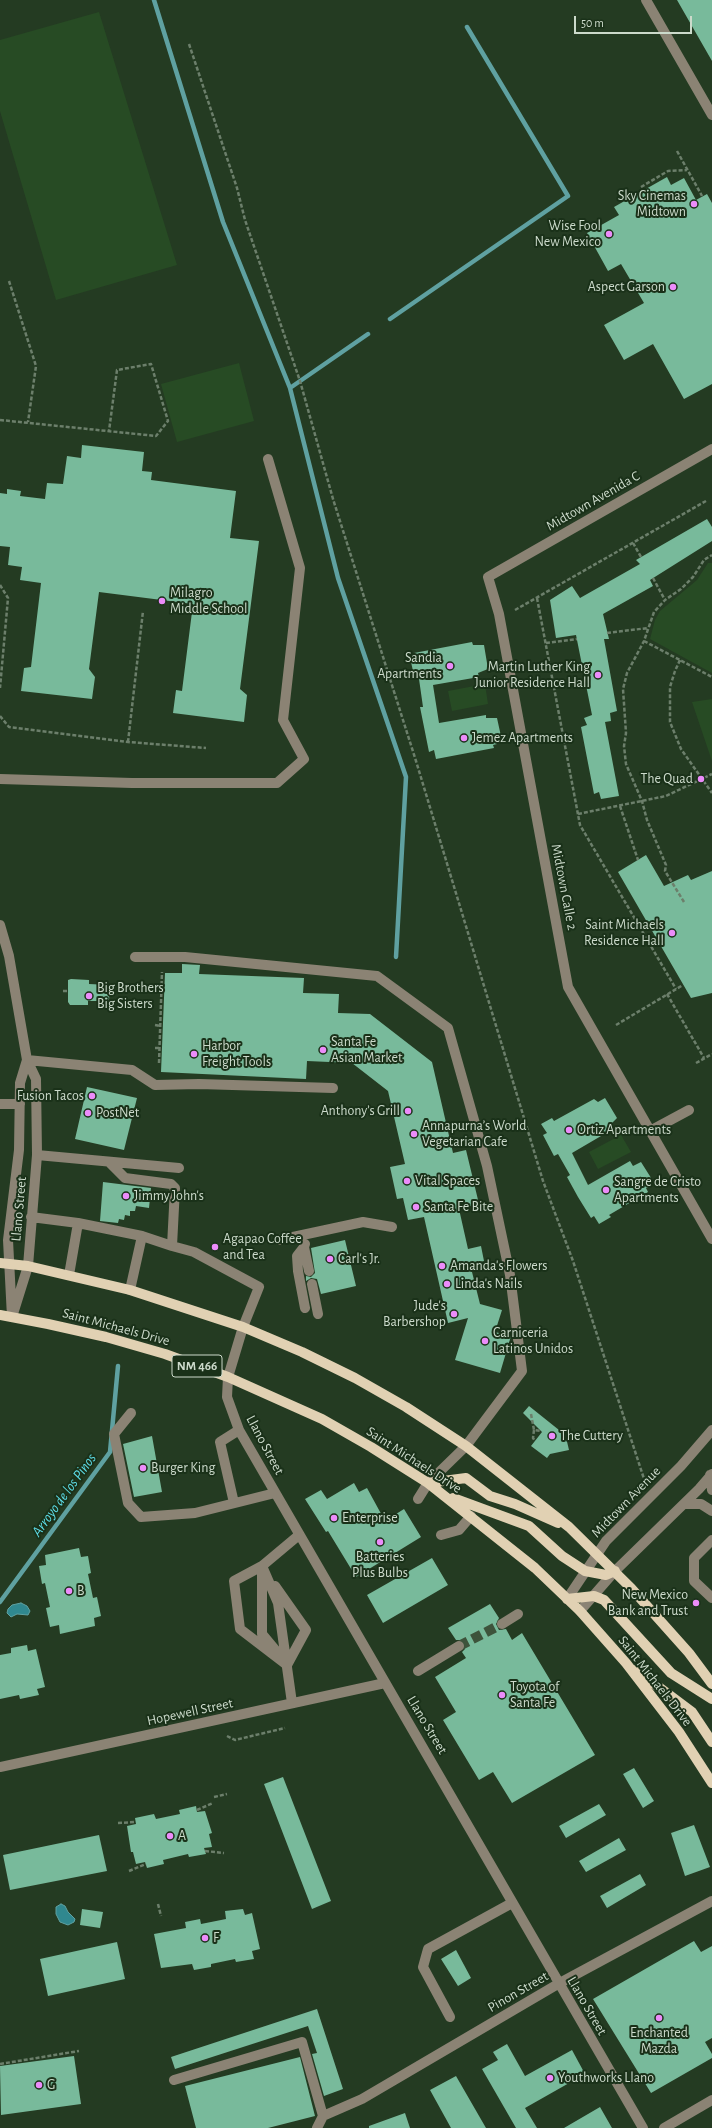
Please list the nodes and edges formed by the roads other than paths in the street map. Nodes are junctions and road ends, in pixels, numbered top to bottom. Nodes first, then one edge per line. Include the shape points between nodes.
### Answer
1 (646, 0) edge
2 (712, 114) edge
3 (712, 449) edge
4 (268, 459) dead end
5 (488, 577) joint
6 (0, 779) edge
7 (0, 925) edge
8 (135, 958) dead end
9 (27, 1060) junction
10 (333, 1088) dead end
11 (0, 1104) edge
12 (20, 1104) junction
13 (689, 1110) dead end
14 (650, 1131) junction
15 (37, 1155) junction
16 (110, 1163) junction
17 (179, 1168) dead end
18 (31, 1217) junction
19 (78, 1224) junction
20 (392, 1226) dead end
21 (308, 1234) junction
22 (142, 1236) junction
23 (279, 1240) dead end
24 (712, 1240) edge
25 (172, 1246) junction
26 (304, 1247) junction
27 (5, 1264) edge
28 (28, 1266) junction
29 (309, 1271) dead end
30 (69, 1275) junction
31 (312, 1284) dead end
32 (130, 1290) junction
33 (306, 1308) dead end
34 (318, 1314) dead end
35 (0, 1315) edge
36 (12, 1316) junction
37 (243, 1327) junction
38 (228, 1377) junction
39 (131, 1413) dead end
40 (239, 1430) junction
41 (712, 1430) edge
42 (466, 1446) junction
43 (711, 1474) edge
44 (428, 1483) junction
45 (712, 1490) edge
46 (275, 1493) junction
47 (446, 1496) junction
48 (418, 1499) dead end
49 (234, 1503) junction
50 (684, 1504) junction
51 (712, 1511) edge
52 (471, 1516) junction
53 (569, 1527) junction
54 (300, 1535) junction
55 (441, 1535) dead end
56 (712, 1540) edge
57 (596, 1555) junction
58 (262, 1566) junction
59 (585, 1571) junction
60 (615, 1571) junction
61 (594, 1596) junction
62 (712, 1598) edge
63 (567, 1599) junction
64 (580, 1611) junction
65 (518, 1614) dead end
66 (502, 1624) tunnel mouth
67 (459, 1646) tunnel mouth
68 (626, 1663) junction
69 (287, 1665) junction
70 (418, 1671) dead end
71 (385, 1683) junction
72 (712, 1684) edge
73 (712, 1699) edge
74 (292, 1703) junction
75 (712, 1742) edge
76 (0, 1767) edge
77 (712, 1783) edge
78 (712, 1901) edge
79 (512, 1903) junction
80 (558, 1984) junction
81 (450, 2017) dead end
82 (174, 2080) dead end
83 (712, 2100) edge
84 (323, 2116) junction
85 (318, 2128) edge
86 (643, 2128) edge
87 (664, 2128) edge

1 - 2 street
3 - 5 street, Midtown Avenida C
4 - 6 street via 300,568 283,720 304,759 277,783 132,783
5 - 14 street, Midtown Calle 2 via 499,614 568,987
7 - 9 street, Llano Street via 9,956
8 - 42 street via 185,957 377,976 448,1028 487,1166 510,1274 522,1371
9 - 10 street via 132,1070 155,1085
9 - 12 street, Llano Street via 20,1083
9 - 15 street, Llano Street via 36,1079
11 - 12 street
12 - 27 street, Llano Street via 18,1150
13 - 14 street
14 - 24 street, Midtown Calle 2
15 - 16 street
15 - 18 street, Llano Street
16 - 17 street
16 - 25 street via 125,1178 171,1184 175,1188
18 - 19 street
18 - 28 street, Llano Street
19 - 22 street
19 - 30 street
20 - 21 street via 363,1222
21 - 23 street
21 - 26 street
22 - 25 street
22 - 32 street
25 - 37 street, Llano Street via 194,1252 259,1287
26 - 29 street
26 - 33 street via 297,1256
27 - 28 main road
27 - 36 street, Llano Street
28 - 30 main road
28 - 36 street, Llano Street
30 - 32 main road
31 - 34 street
32 - 37 main road
35 - 36 main road, Saint Michaels Drive / NM 466
36 - 38 main road, Saint Michaels Drive / NM 466 via 157,1352
37 - 38 street, Llano Street
37 - 42 main road via 355,1378
38 - 40 street, Llano Street via 227,1397
38 - 44 main road, Saint Michaels Drive / NM 466 via 322,1419
39 - 49 street via 114,1434 128,1504 141,1517 195,1513
40 - 46 street, Llano Street
40 - 49 street via 220,1442
41 - 57 street, Midtown Avenue via 681,1466 606,1541
42 - 44 street
42 - 53 main road
43 - 45 street
43 - 50 street
44 - 47 main road, Saint Michaels Drive / NM 466
44 - 48 street
44 - 53 main road via 466,1478 490,1496
46 - 49 street
46 - 54 street, Llano Street
47 - 52 main road, Saint Michaels Drive / NM 466
47 - 59 main road via 529,1526 562,1556
50 - 51 street via 701,1504
50 - 60 street
52 - 55 street via 459,1530
52 - 63 main road, Saint Michaels Drive / NM 466 via 535,1568
53 - 57 main road
54 - 58 street
54 - 71 street, Llano Street
56 - 62 street via 694,1558 694,1581
57 - 59 street, Midtown Avenue
57 - 60 main road
58 - 69 street via 278,1603
58 - 69 street via 262,1634
58 - 69 street via 306,1630
58 - 69 street via 234,1581 240,1629
59 - 60 main road via 606,1574
59 - 63 street, Midtown Avenue
60 - 61 street
60 - 72 main road via 690,1653
61 - 63 main road
61 - 64 street
61 - 73 main road via 609,1605 671,1673
63 - 64 main road, Saint Michaels Drive / NM 466
64 - 68 main road, Saint Michaels Drive / NM 466
65 - 66 street
67 - 70 street
68 - 75 main road via 692,1712
68 - 77 main road, Saint Michaels Drive / NM 466 via 678,1732
69 - 74 street
71 - 74 street, Hopewell Street
71 - 79 street, Llano Street
74 - 76 street, Hopewell Street
78 - 80 street, Pinon Street
79 - 80 street, Llano Street
79 - 81 street via 428,1949 423,1967
80 - 84 street, Pinon Street via 362,2099
80 - 86 street, Llano Street
82 - 84 street via 302,2042
83 - 87 street
84 - 85 street

